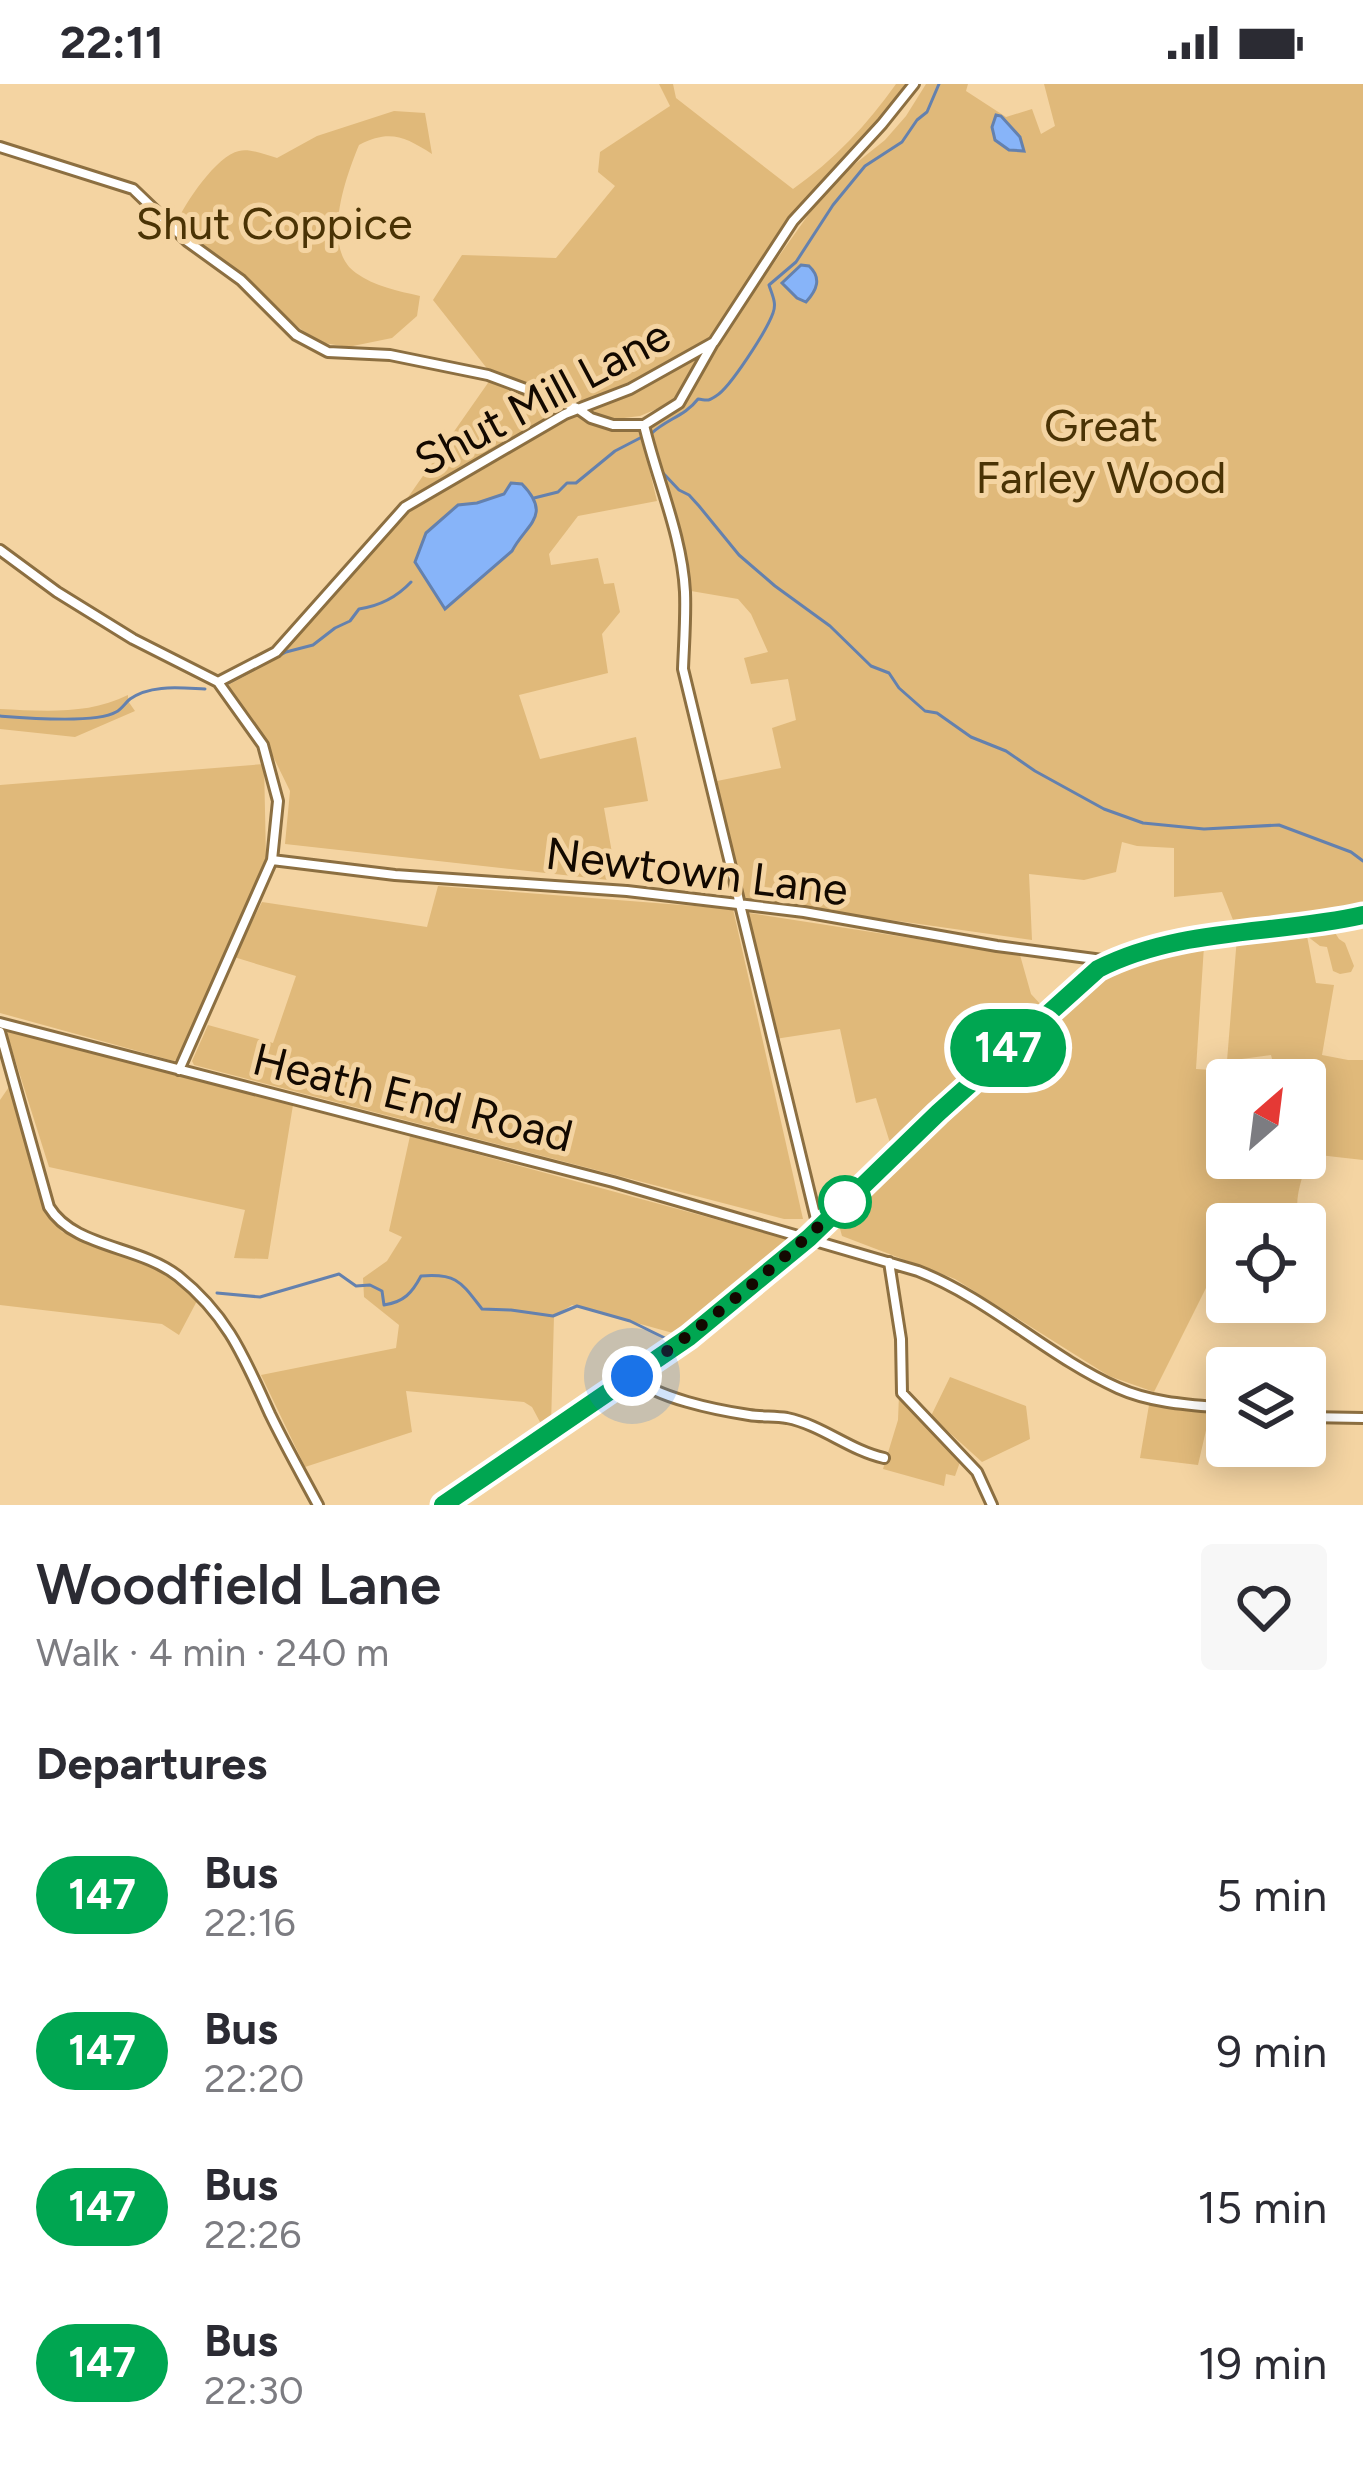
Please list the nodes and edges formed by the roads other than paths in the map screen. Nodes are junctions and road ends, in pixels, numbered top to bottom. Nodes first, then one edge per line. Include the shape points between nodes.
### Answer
1 (914, 84) edge
2 (0, 147) edge
3 (714, 342) junction
4 (578, 408) junction
5 (644, 425) junction
6 (0, 550) edge
7 (218, 682) junction
8 (272, 860) junction
9 (738, 904) junction
10 (1363, 915) edge
11 (1112, 962) junction
12 (0, 1023) edge
13 (0, 1032) edge
14 (179, 1070) junction
15 (818, 1227) junction
16 (809, 1238) junction
17 (889, 1262) junction
18 (632, 1376) junction
19 (1206, 1406) edge
20 (1326, 1417) edge
21 (1363, 1418) edge
22 (884, 1458) dead end
23 (318, 1505) edge
24 (443, 1505) edge
25 (992, 1505) edge

1 - 3 street, Shut Mill Lane via 794,221
2 - 4 street via 133,189 296,335 328,352 488,375
3 - 4 street, Shut Mill Lane
3 - 5 street via 679,403
4 - 5 street via 613,425
4 - 7 street, Shut Mill Lane via 405,507 277,652
5 - 9 street via 672,517 685,589 683,669
6 - 7 street via 133,639
7 - 8 street via 263,745 278,801
8 - 9 street, Newtown Lane
8 - 14 street
9 - 11 street, Newtown Lane
9 - 15 street
10 - 11 street via 1213,936
11 - 15 street via 1064,997
12 - 14 street, Heath End Road
13 - 23 street via 55,1216 76,1232 150,1258 212,1307
14 - 16 street, Heath End Road
15 - 16 street
16 - 17 street, Heath End Road
16 - 18 street
17 - 19 street, Heath End Road via 944,1281 1114,1387
17 - 25 street via 902,1393 977,1472
18 - 22 street via 714,1408 788,1418
18 - 24 street
20 - 21 street

